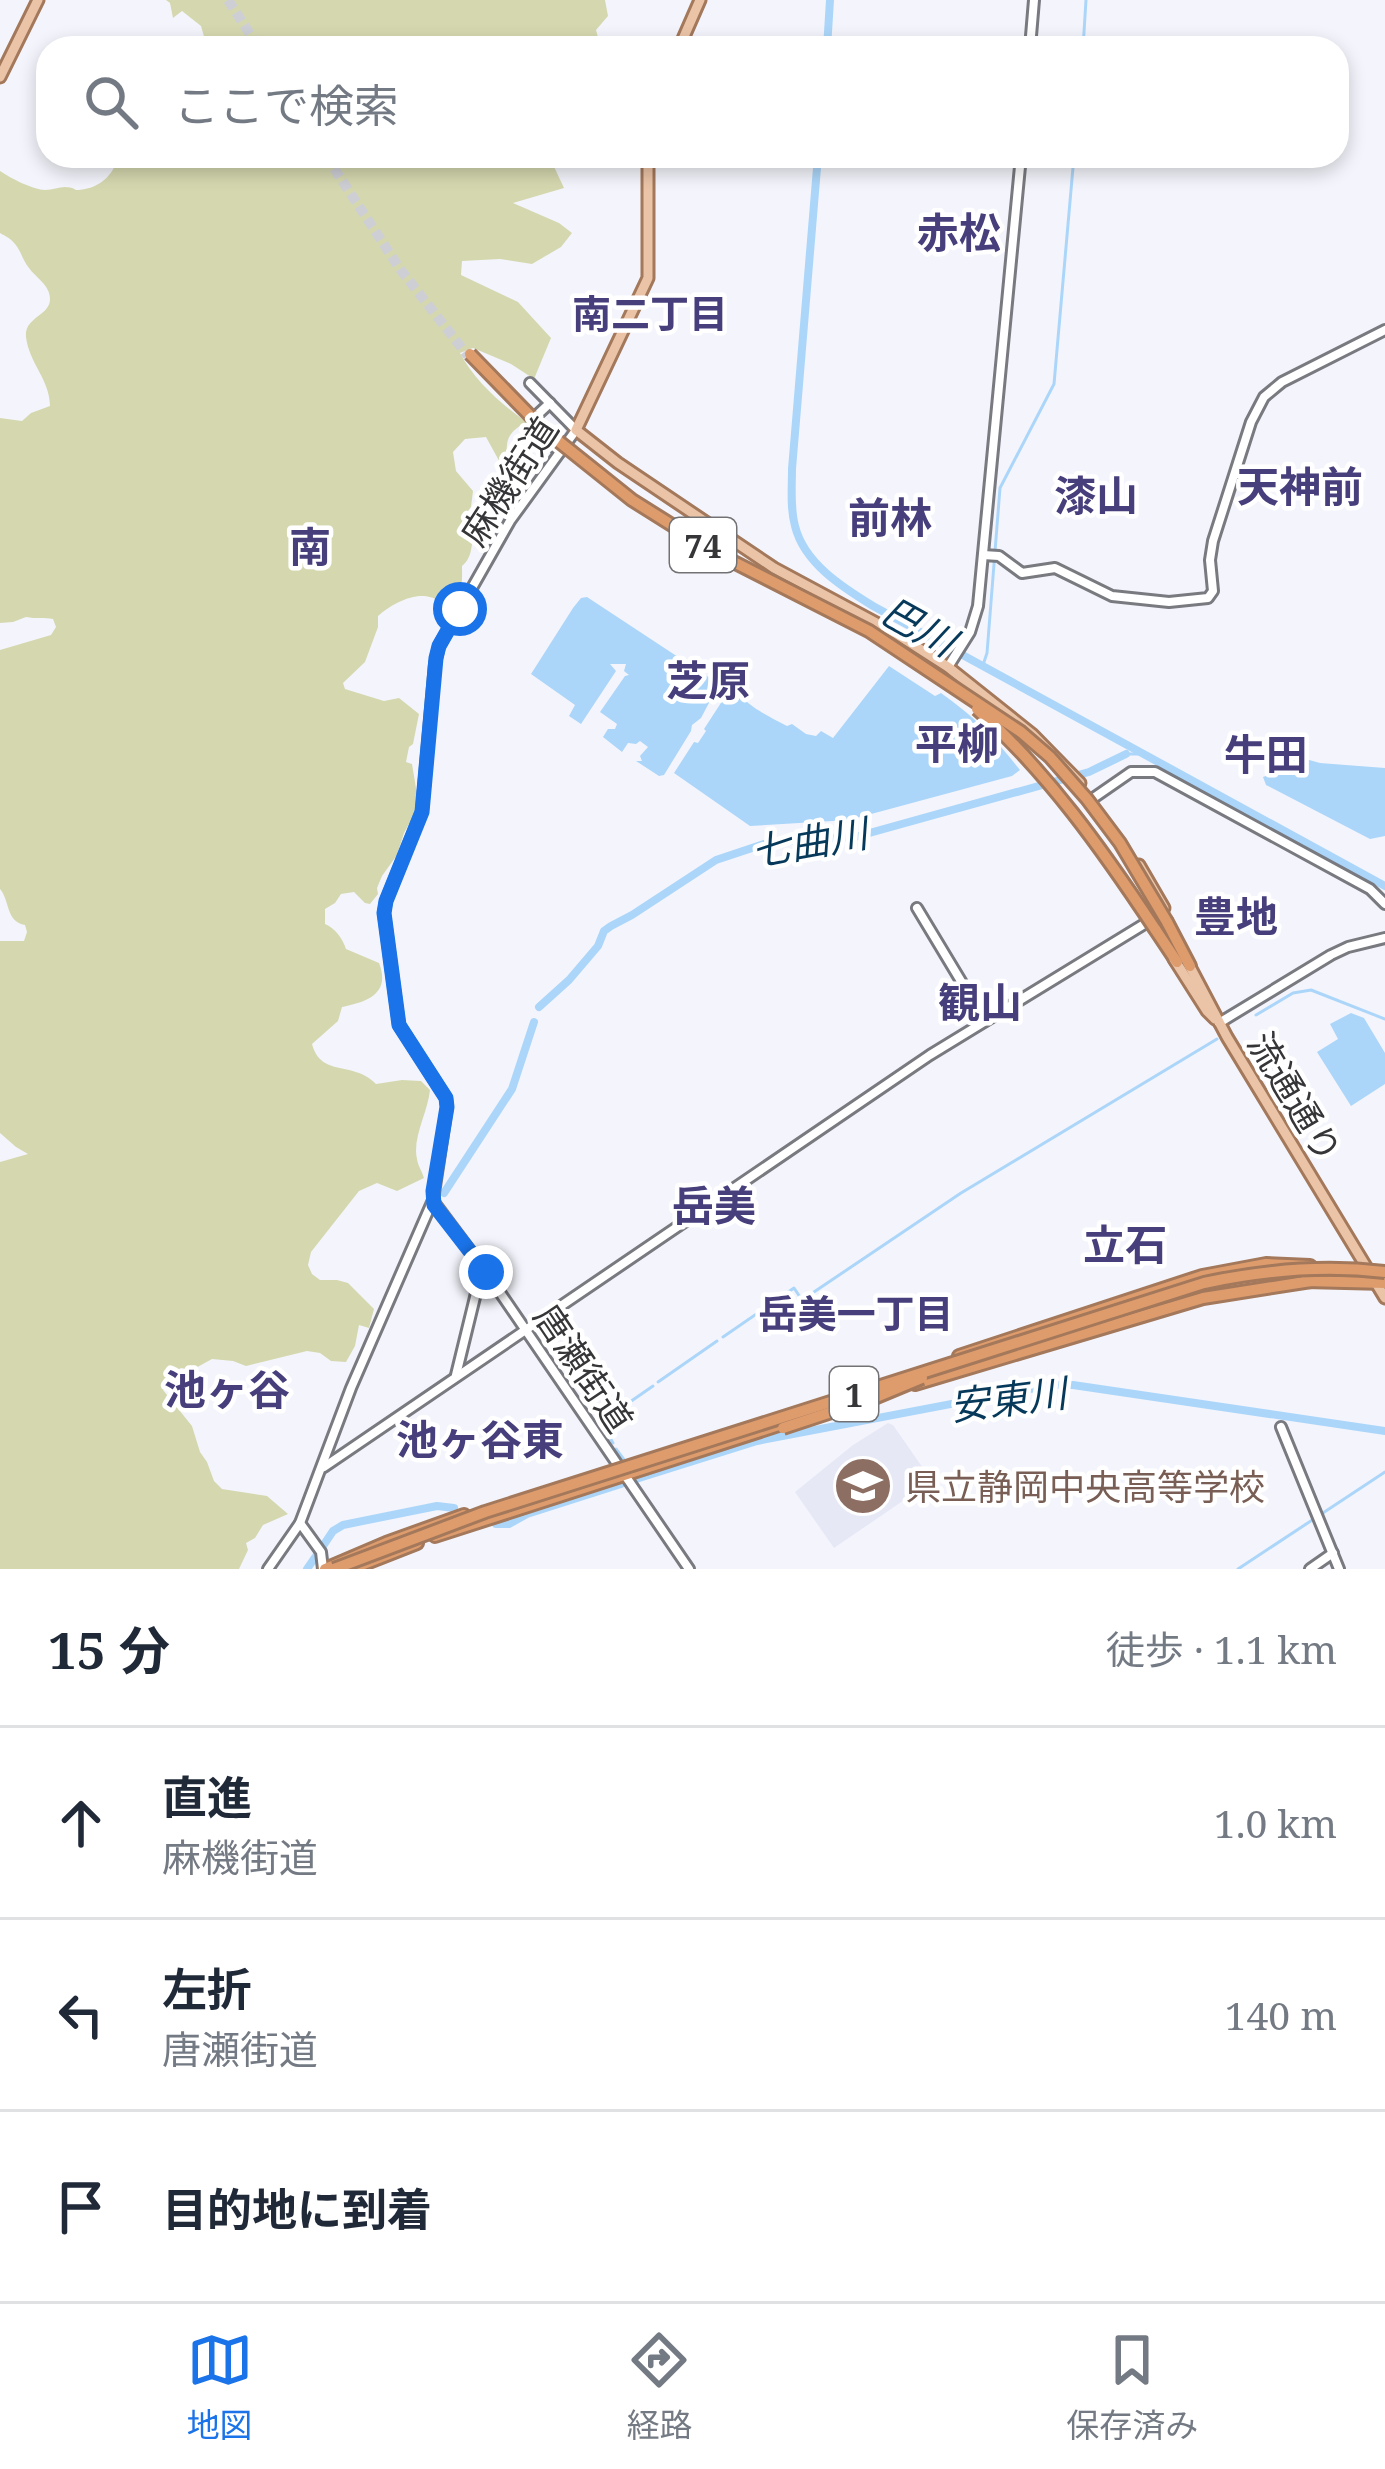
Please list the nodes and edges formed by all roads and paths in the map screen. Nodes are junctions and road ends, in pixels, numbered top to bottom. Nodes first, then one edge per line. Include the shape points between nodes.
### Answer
1 (38, 0) edge
2 (700, 0) edge
3 (1034, 0) edge
4 (685, 36) edge
5 (1031, 36) edge
6 (0, 77) edge
7 (648, 168) edge
8 (1020, 168) edge
9 (1385, 331) edge
10 (469, 355) tunnel mouth
11 (530, 383) dead end
12 (550, 403) junction
13 (576, 430) junction
14 (560, 452) junction
15 (991, 556) junction
16 (950, 664) junction
17 (964, 696) junction
18 (1092, 799) junction
19 (1071, 815) junction
20 (1385, 904) edge
21 (917, 908) dead end
22 (1156, 925) junction
23 (1385, 938) edge
24 (1184, 964) junction
25 (986, 1021) junction
26 (1219, 1022) junction
27 (433, 1200) junction
28 (1316, 1267) junction
29 (1367, 1269) junction
30 (486, 1272) junction
31 (1383, 1277) edge
32 (1312, 1281) junction
33 (1385, 1298) edge
34 (1071, 1324) junction
35 (524, 1329) junction
36 (1033, 1342) junction
37 (955, 1361) junction
38 (456, 1376) junction
39 (925, 1377) junction
40 (1281, 1427) dead end
41 (704, 1445) junction
42 (323, 1468) junction
43 (622, 1471) junction
44 (544, 1500) junction
45 (502, 1506) junction
46 (300, 1523) junction
47 (1333, 1553) junction
48 (268, 1569) edge
49 (328, 1569) edge
50 (350, 1569) edge
51 (361, 1569) edge
52 (689, 1569) edge
53 (1310, 1569) edge
54 (1339, 1569) edge

1 - 6 main road
2 - 4 main road
3 - 5 street
7 - 13 main road, 麻機街道 via 648,278
8 - 15 street
9 - 15 street via 1282,382 1260,402 1213,541 1208,598 1112,596 1055,568 1028,574
10 - 17 highway, 74, bridge via 540,429 631,502 879,639
11 - 12 street
12 - 13 street
12 - 14 street via 534,428
13 - 14 street, 麻機街道
13 - 16 main road, 74 via 774,568
14 - 27 street, 麻機街道 via 439,646 422,812 386,901 399,1025 447,1107
15 - 16 street via 975,620
16 - 18 main road, 74, bridge
16 - 19 main road, 74, bridge
17 - 22 highway, 74, bridge via 1058,792
17 - 22 highway, 74, bridge via 1021,732 1067,776 1120,843
18 - 19 main road
18 - 20 street via 1122,776 1155,772
18 - 24 main road, 74 via 1156,893
19 - 22 main road, 74
21 - 25 street
22 - 24 highway, 74
22 - 25 street
23 - 26 street, 流通通り via 1330,956
24 - 26 main road, 74
25 - 35 street
26 - 29 main road, 流通通り / 74
27 - 30 street, 唐瀬街道
27 - 42 street, 麻機街道
28 - 29 highway, 1
28 - 34 highway, 1, bridge via 1202,1280
28 - 41 highway, 1 via 1267,1264 1202,1276
29 - 31 highway, 1
30 - 35 street, 唐瀬街道
30 - 38 street
31 - 32 highway, 1
31 - 33 main road
31 - 34 highway, 1, bridge via 1298,1269 1225,1278
31 - 36 highway, 1, bridge via 1292,1275 1226,1284
32 - 36 highway, 1, bridge via 1206,1294
32 - 41 highway, 1 via 1185,1303
34 - 37 highway, 1, bridge
35 - 38 street
35 - 43 street, 唐瀬街道
36 - 39 highway, 1, bridge
37 - 41 highway, 1, bridge via 741,1425
37 - 49 highway, 1, bridge
38 - 42 street
39 - 41 highway, 1, bridge via 722,1447
39 - 50 highway, 1, bridge
40 - 47 street
41 - 43 highway, 1
42 - 46 street, 麻機街道
43 - 44 highway, 1
43 - 45 highway, 1
43 - 52 street, 唐瀬街道
44 - 50 highway, 1
44 - 51 highway, 1
45 - 49 highway, 1
45 - 49 highway, 1, bridge
46 - 48 street, 麻機街道
46 - 49 street
47 - 53 street
47 - 54 street

